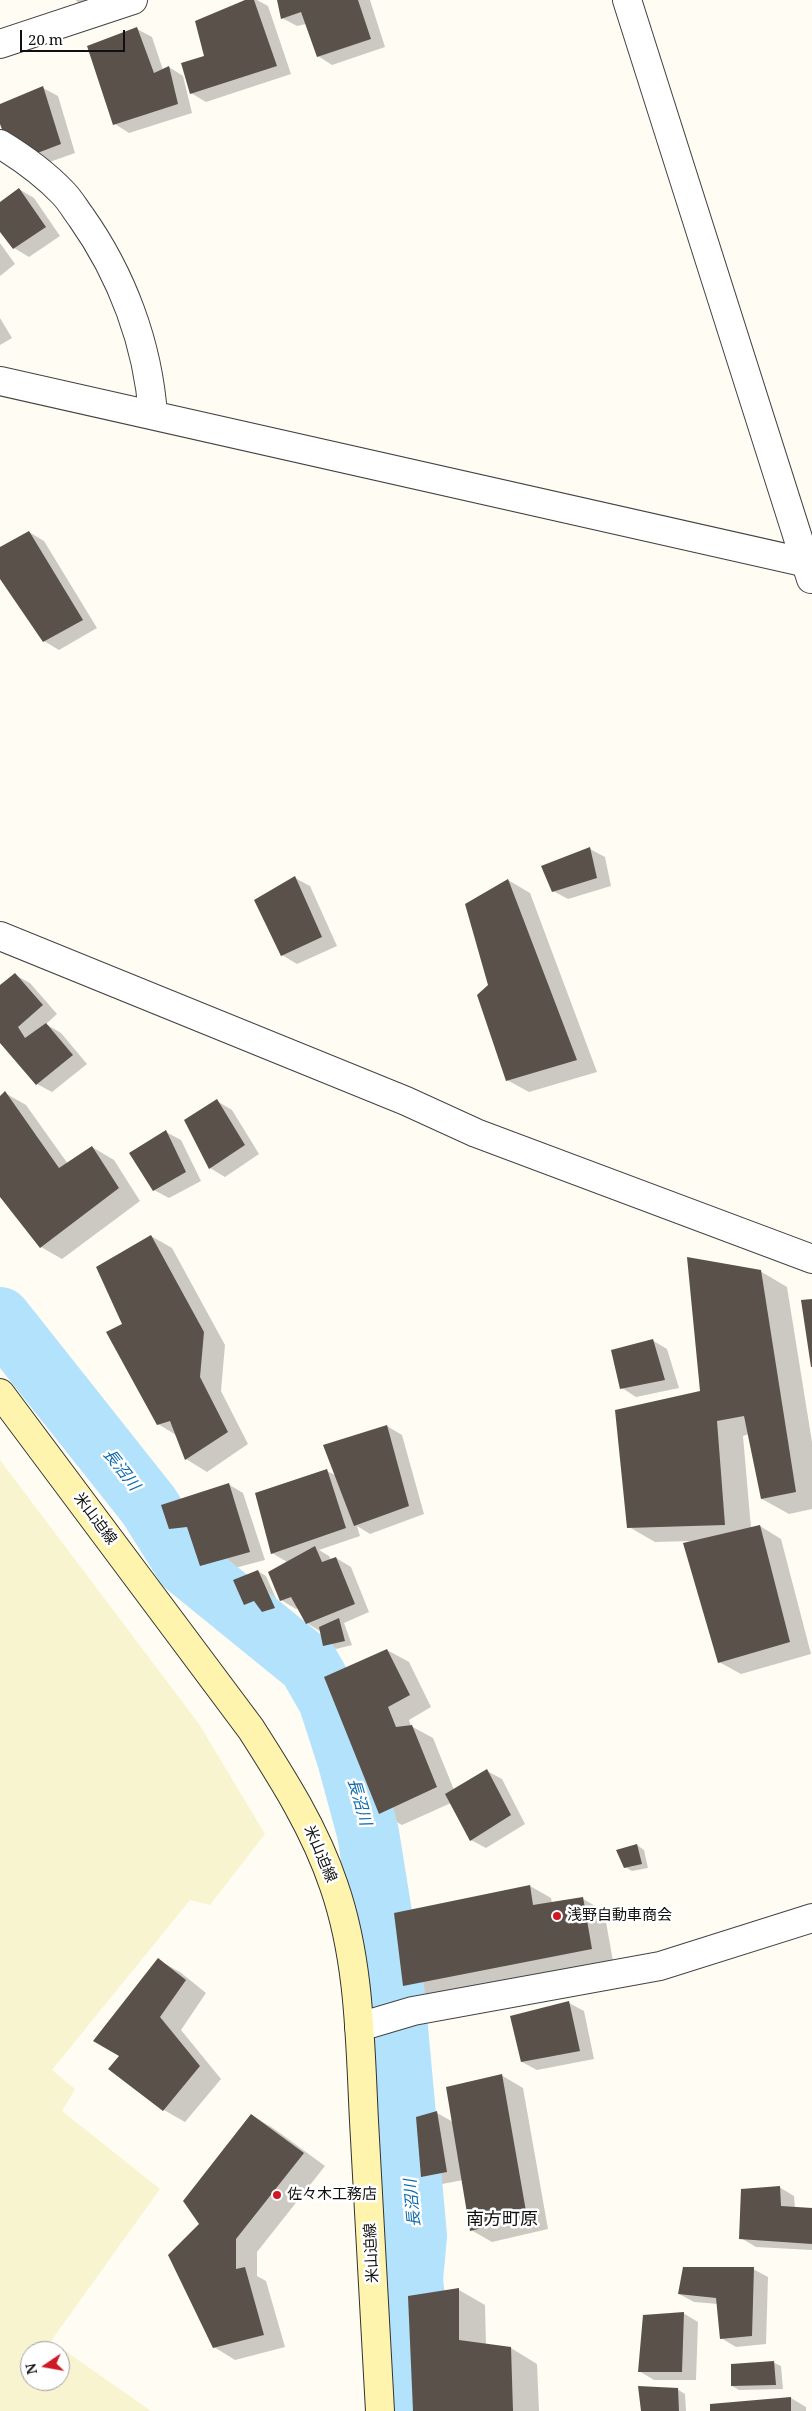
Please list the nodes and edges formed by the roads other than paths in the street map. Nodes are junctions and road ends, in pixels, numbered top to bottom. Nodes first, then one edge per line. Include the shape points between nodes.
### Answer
1 (133, 0) edge
2 (627, 0) edge
3 (66, 10) edge
4 (0, 44) edge
5 (0, 144) edge
6 (0, 381) edge
7 (153, 415) junction
8 (810, 571) edge
9 (0, 936) edge
10 (812, 1259) edge
11 (0, 1392) edge
12 (812, 1918) edge
13 (359, 2027) junction
14 (380, 2411) edge

1 - 3 street
2 - 8 street
3 - 4 street
5 - 7 street via 30,162 65,194 112,266 144,354
6 - 7 street
7 - 8 street
9 - 10 street via 406,1101 476,1133
11 - 13 main road, 米山迫線 via 251,1729 312,1831 335,1886 352,1959
12 - 13 street via 660,1966 401,2014
13 - 14 main road, 米山迫線

